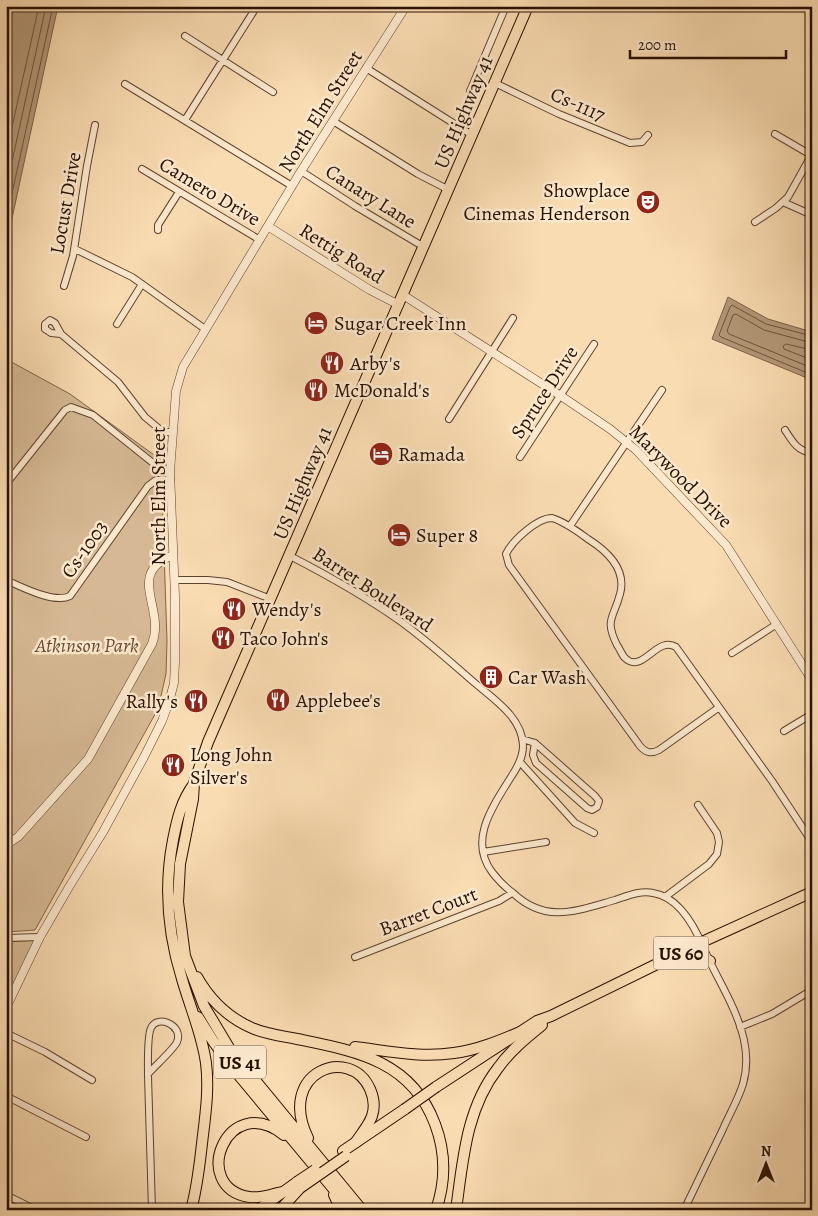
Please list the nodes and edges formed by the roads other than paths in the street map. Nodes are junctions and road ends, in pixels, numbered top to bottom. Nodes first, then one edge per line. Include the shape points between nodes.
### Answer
1 (257, 6) edge
2 (406, 6) edge
3 (506, 6) edge
4 (528, 6) edge
5 (185, 36) dead end
6 (222, 61) junction
7 (366, 68) junction
8 (495, 83) junction
9 (125, 84) dead end
10 (470, 91) dead end
11 (273, 92) dead end
12 (185, 120) junction
13 (333, 120) junction
14 (95, 125) dead end
15 (775, 134) dead end
16 (472, 135) junction
17 (648, 135) dead end
18 (812, 155) edge
19 (142, 169) dead end
20 (301, 171) junction
21 (292, 186) junction
22 (448, 190) junction
23 (179, 192) junction
24 (783, 202) junction
25 (812, 215) edge
26 (754, 222) dead end
27 (269, 227) junction
28 (158, 230) dead end
29 (260, 240) junction
30 (424, 247) junction
31 (75, 249) junction
32 (142, 284) junction
33 (64, 286) dead end
34 (401, 300) junction
35 (513, 318) dead end
36 (118, 324) dead end
37 (205, 329) junction
38 (61, 334) dead end
39 (594, 344) dead end
40 (492, 352) junction
41 (662, 390) dead end
42 (561, 396) junction
43 (449, 419) dead end
44 (785, 430) dead end
45 (173, 432) junction
46 (627, 442) junction
47 (812, 453) edge
48 (520, 456) dead end
49 (170, 476) junction
50 (6, 484) edge
51 (570, 526) junction
52 (173, 555) junction
53 (290, 556) junction
54 (6, 580) edge
55 (174, 580) junction
56 (271, 599) junction
57 (777, 624) junction
58 (732, 653) dead end
59 (812, 680) edge
60 (718, 708) junction
61 (812, 714) edge
62 (784, 731) dead end
63 (522, 739) junction
64 (536, 743) junction
65 (520, 762) junction
66 (194, 783) junction
67 (698, 805) dead end
68 (594, 833) dead end
69 (546, 842) dead end
70 (812, 842) edge
71 (6, 845) edge
72 (483, 852) junction
73 (812, 892) edge
74 (512, 893) junction
75 (665, 897) junction
76 (40, 937) junction
77 (6, 938) edge
78 (702, 942) junction
79 (676, 955) junction
80 (184, 956) junction
81 (355, 957) dead end
82 (710, 961) junction
83 (812, 990) edge
84 (189, 1000) junction
85 (6, 1008) edge
86 (552, 1016) junction
87 (542, 1025) junction
88 (740, 1027) junction
89 (520, 1032) junction
90 (6, 1033) edge
91 (292, 1038) junction
92 (148, 1074) junction
93 (92, 1080) dead end
94 (438, 1089) junction
95 (6, 1096) edge
96 (407, 1111) junction
97 (86, 1137) dead end
98 (356, 1142) junction
99 (299, 1147) junction
100 (345, 1153) junction
101 (317, 1155) junction
102 (325, 1178) junction
103 (299, 1185) junction
104 (283, 1192) junction
105 (6, 1195) edge
106 (36, 1210) edge
107 (152, 1210) edge
108 (191, 1210) edge
109 (258, 1210) edge
110 (268, 1210) edge
111 (280, 1210) edge
112 (341, 1210) edge
113 (351, 1210) edge
114 (362, 1210) edge
115 (436, 1210) edge
116 (456, 1210) edge
117 (684, 1210) edge

1 - 6 street
2 - 7 street, North Elm Street
3 - 10 street
4 - 8 main road, US Highway 41 / US 41
5 - 6 street
6 - 11 street
6 - 12 street
7 - 13 street, North Elm Street
7 - 16 street
8 - 16 main road, US Highway 41 / US 41
8 - 17 street, Cs-1117 via 630,144 642,142
9 - 12 street
12 - 21 street
13 - 20 street, North Elm Street
13 - 22 street
14 - 31 street, Locust Drive
15 - 18 street
16 - 22 main road, US Highway 41 / US 41
18 - 24 street
19 - 23 street, Camero Drive
20 - 21 street, North Elm Street
20 - 30 street, Canary Lane
21 - 27 street, North Elm Street
22 - 30 main road, US Highway 41 / US 41
23 - 28 street via 158,224
23 - 29 street, Camero Drive
24 - 25 street
24 - 26 street
27 - 29 street, North Elm Street
27 - 34 street, Rettig Road via 370,290
29 - 37 street, North Elm Street
30 - 34 main road, US Highway 41 / US 41
31 - 32 street
31 - 33 street, Locust Drive
32 - 36 street
32 - 37 street
34 - 40 street, Marywood Drive
34 - 53 main road, US Highway 41 / US 41
35 - 40 street
37 - 45 street, North Elm Street via 177,383
38 - 45 street via 122,386 145,417 163,432
39 - 42 street, Spruce Drive
40 - 42 street, Marywood Drive
40 - 43 street
41 - 46 street
42 - 46 street, Marywood Drive
42 - 48 street, Spruce Drive
44 - 47 street via 796,446
45 - 49 street, North Elm Street
46 - 51 street
46 - 57 street, Marywood Drive via 716,532
49 - 50 street via 93,415 71,407 58,418
49 - 52 street, North Elm Street
49 - 54 street, Cs-1003 via 148,486 70,596 64,599 52,597
51 - 60 street via 607,552 617,567 622,589 612,613 611,629 626,659 639,661 668,644 676,647
51 - 60 street via 552,518 540,521 510,547 507,561 640,746 646,752 654,752
52 - 55 street, North Elm Street
52 - 71 street via 159,561 150,573 148,582 156,620 154,638 128,690 75,776 18,837
53 - 56 main road, US Highway 41 / US 41
53 - 63 street, Barret Boulevard via 325,574 418,634 503,708 518,726
55 - 56 street via 227,582
55 - 76 street, North Elm Street via 175,672 166,712 103,832
56 - 66 main road, US Highway 41 / US 41 via 208,742
57 - 58 street
57 - 59 street, Marywood Drive
60 - 70 street
61 - 62 street
63 - 64 street
63 - 65 street
64 - 64 street via 533,755 536,763 587,808 597,807 599,801 595,796
65 - 68 street via 575,823
65 - 72 street via 484,826
66 - 80 main road, US 41 via 178,886
66 - 84 main road, US 41 via 180,812 169,868 170,924
67 - 75 street via 717,833 717,854 709,864
69 - 72 street
72 - 74 street via 493,874
73 - 78 main road, US 60
74 - 75 street via 534,908 558,913 639,893 652,892
74 - 81 street, Barret Court via 499,901
75 - 78 street via 682,911
76 - 77 street
76 - 85 street, North Elm Street
78 - 79 main road, US 60
78 - 82 street
79 - 82 main road via 694,955
79 - 86 main road, US 60
80 - 91 main road via 210,997 229,1014 253,1028
80 - 101 main road, US 41 via 221,1036
82 - 88 street
83 - 88 street via 772,1014
84 - 99 main road, US 41 via 221,1054
84 - 108 main road via 201,1040 207,1077 200,1166
86 - 87 main road, US 60
86 - 89 main road, US 60
87 - 94 main road, US 60
87 - 116 main road via 502,1062 480,1098 466,1138
88 - 117 street via 746,1052 742,1087
89 - 91 main road via 467,1050 432,1055
89 - 94 main road, US 60
90 - 93 street
91 - 115 main road via 365,1055 390,1068 412,1086 428,1108 442,1146 444,1173
92 - 92 street via 151,1028 160,1022 172,1024 178,1041
92 - 107 street
94 - 96 main road, US 60
95 - 97 street
96 - 98 main road, US 60
96 - 100 main road, US 60
98 - 100 main road, US 60
98 - 101 main road via 372,1114 374,1102 370,1089 363,1078 352,1071 339,1068 322,1070 306,1084 300,1100 302,1122
99 - 102 main road, US 41
99 - 104 main road via 279,1130 258,1123 238,1128 221,1146 219,1170 233,1190 255,1197
100 - 103 main road, US 60, bridge
101 - 114 main road, US 41
102 - 112 main road
102 - 113 main road, US 41
103 - 104 main road, US 60
103 - 110 main road, US 60
103 - 111 main road
104 - 109 main road, US 60
105 - 106 street

